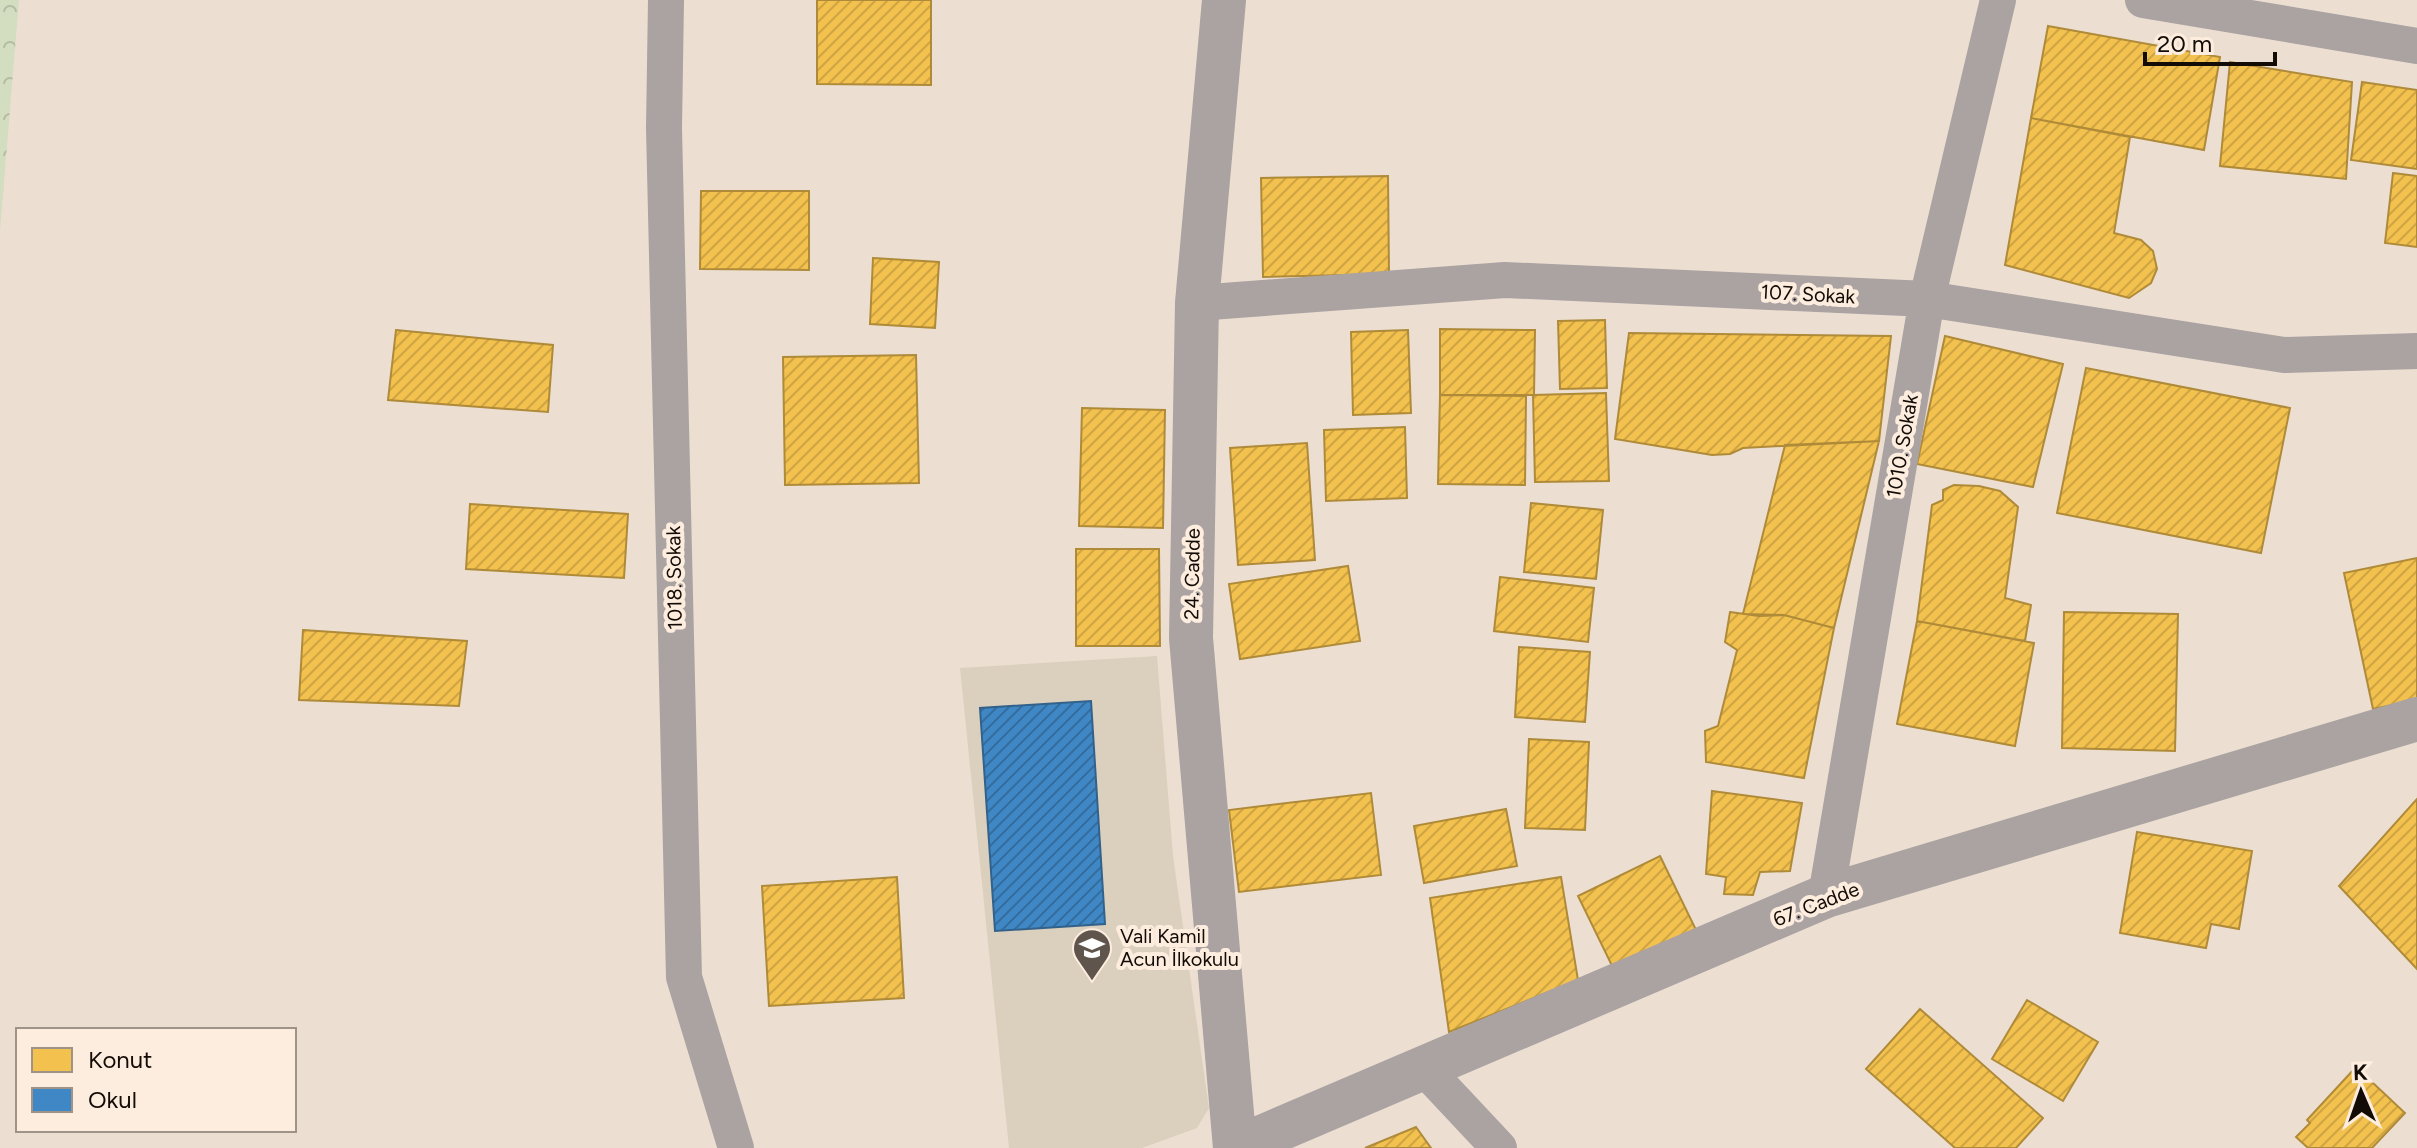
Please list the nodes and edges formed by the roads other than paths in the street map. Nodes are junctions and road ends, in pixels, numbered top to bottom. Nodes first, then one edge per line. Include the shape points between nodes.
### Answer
1 (666, 0) edge
2 (1224, 0) edge
3 (1998, 0) edge
4 (2143, 0) edge
5 (2417, 46) edge
6 (1927, 299) junction
7 (1197, 303) junction
8 (2417, 351) edge
9 (2417, 719) edge
10 (1826, 896) junction
11 (1424, 1068) junction
12 (736, 1148) edge
13 (1236, 1148) edge
14 (1499, 1148) edge

1 - 12 street, 1018. Sokak via 664,128 684,977
2 - 7 street, 24. Cadde
3 - 6 street, 1010. Sokak
4 - 5 street
6 - 7 street, 107. Sokak via 1505,280
6 - 8 street, 107. Sokak via 2284,355
6 - 10 street, 1010. Sokak
7 - 13 street, 24. Cadde via 1191,638
9 - 10 street, 67. Cadde
10 - 11 street, 67. Cadde
11 - 13 street, 67. Cadde
11 - 14 street

